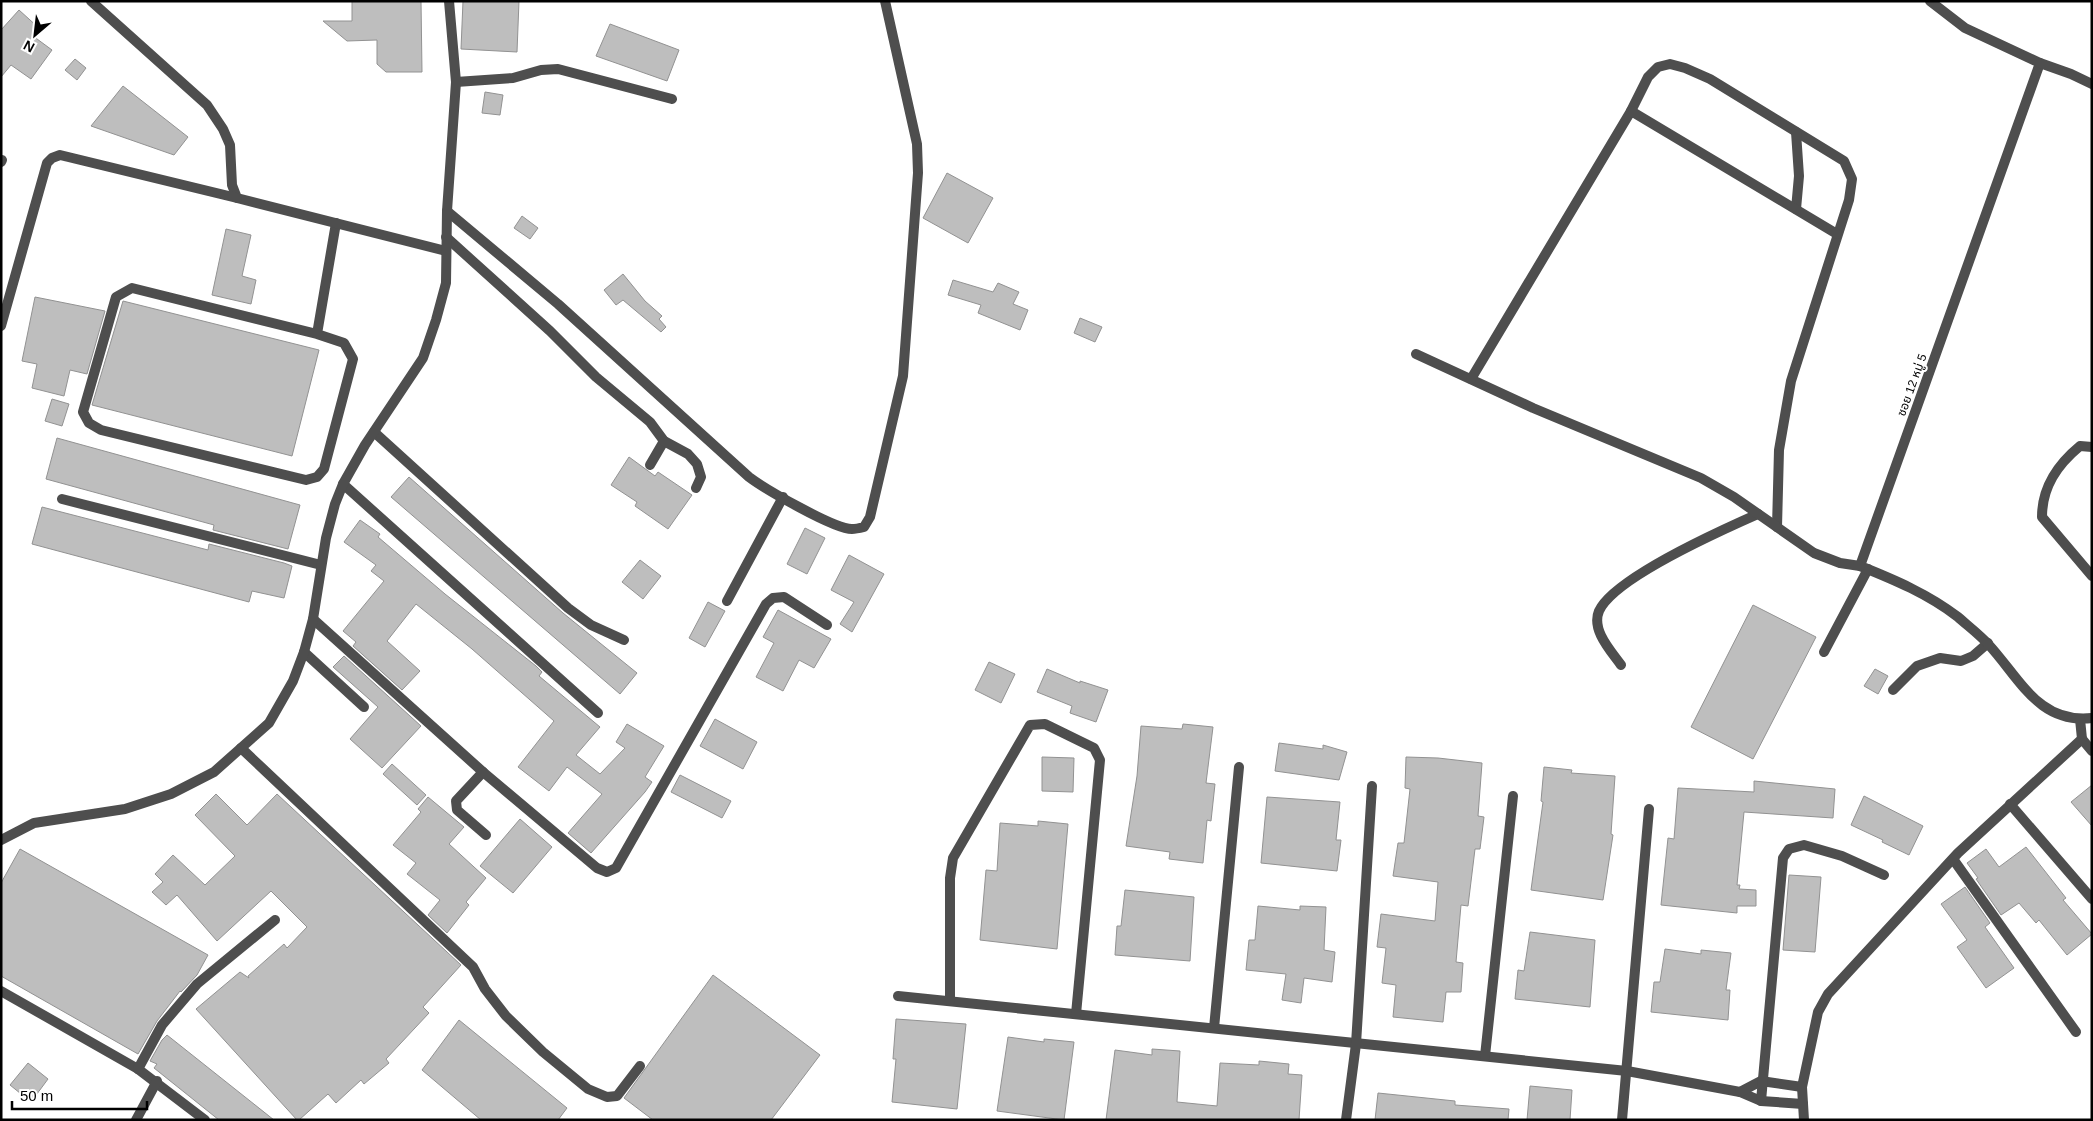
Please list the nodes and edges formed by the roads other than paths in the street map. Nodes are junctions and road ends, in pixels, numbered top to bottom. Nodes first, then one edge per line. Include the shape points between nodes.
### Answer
1 (91, 1) edge
2 (449, 1) edge
3 (885, 1) edge
4 (1930, 1) edge
5 (2040, 63) junction
6 (456, 82) junction
7 (2092, 84) edge
8 (672, 98) dead end
9 (1631, 111) junction
10 (1796, 132) junction
11 (237, 198) junction
12 (1796, 209) junction
13 (447, 210) junction
14 (336, 223) junction
15 (1837, 234) junction
16 (446, 237) junction
17 (446, 251) junction
18 (2, 320) edge
19 (317, 334) junction
20 (1416, 354) dead end
21 (1471, 379) junction
22 (374, 432) junction
23 (664, 441) junction
24 (2092, 447) edge
25 (650, 465) dead end
26 (343, 484) junction
27 (696, 488) dead end
28 (783, 497) junction
29 (62, 499) dead end
30 (1758, 514) junction
31 (1777, 527) junction
32 (321, 565) junction
33 (1864, 568) junction
34 (2092, 576) edge
35 (727, 602) dead end
36 (313, 619) junction
37 (827, 625) dead end
38 (624, 640) dead end
39 (1988, 644) junction
40 (304, 652) junction
41 (1824, 652) dead end
42 (1621, 665) dead end
43 (1893, 690) dead end
44 (364, 707) dead end
45 (598, 713) dead end
46 (2092, 718) edge
47 (2080, 719) junction
48 (2082, 739) junction
49 (241, 748) junction
50 (2092, 751) edge
51 (1239, 767) dead end
52 (483, 772) junction
53 (1372, 786) dead end
54 (1513, 796) dead end
55 (2010, 804) junction
56 (1649, 809) dead end
57 (486, 835) dead end
58 (1, 840) edge
59 (1953, 859) junction
60 (1884, 875) dead end
61 (2092, 900) edge
62 (275, 920) dead end
63 (1, 991) edge
64 (898, 996) dead end
65 (950, 1001) junction
66 (1076, 1014) junction
67 (1214, 1028) junction
68 (2076, 1032) dead end
69 (1356, 1044) junction
70 (1484, 1056) junction
71 (640, 1066) dead end
72 (138, 1069) junction
73 (1627, 1071) junction
74 (157, 1081) junction
75 (1761, 1081) junction
76 (1802, 1086) junction
77 (1740, 1092) junction
78 (1761, 1101) junction
79 (1803, 1104) junction
80 (136, 1120) edge
81 (205, 1120) edge
82 (1346, 1120) edge
83 (1622, 1120) edge
84 (1804, 1120) edge

1 - 11 street via 207,105 230,145 232,185
2 - 6 street
3 - 28 street via 917,144 918,173 903,376 870,517 864,527 852,529 836,524
4 - 5 street via 1965,28
5 - 7 street
5 - 33 street, ซอย 12 หมู่ 5
6 - 8 street via 513,78 558,69
6 - 13 street
9 - 10 street via 1648,77 1658,67 1670,64 1710,80
9 - 12 street
9 - 21 street
10 - 12 street via 1799,176
10 - 15 street via 1844,161 1852,178 1850,200
11 - 14 street
11 - 18 street via 60,156 52,158
12 - 15 street
13 - 16 street
13 - 28 street via 558,304 738,468 764,488
14 - 17 street
14 - 19 street
15 - 31 street via 1790,381 1779,450
16 - 17 street
16 - 23 street via 650,422
17 - 22 street via 446,283 423,358
19 - 19 street via 344,343 353,359 324,469 317,477 306,480 102,430 89,423 82,412 116,298 132,288
20 - 21 street
21 - 30 street via 1701,478
22 - 26 street
22 - 38 street via 568,608 591,625
23 - 25 street
23 - 27 street via 688,454 697,464 701,477
24 - 34 street via 2080,446 2063,461 2042,499 2042,517
26 - 32 street
26 - 45 street
28 - 35 street
29 - 32 street
30 - 31 street
30 - 42 street via 1641,573 1613,595 1599,611 1598,626
31 - 33 street via 1814,553
32 - 36 street
33 - 39 street via 1921,592
33 - 41 street, ซอย 12 หมู่ 5
36 - 40 street
36 - 52 street
37 - 52 street via 784,597 773,598 766,604 616,868 607,872 597,868
39 - 43 street via 1961,661 1940,658 1917,666
39 - 47 street via 2045,709 2063,718
40 - 44 street
40 - 49 street via 293,681 269,723
46 - 47 street
47 - 48 street
48 - 50 street
48 - 55 street
49 - 58 street via 214,772 171,794 125,809 34,823
49 - 71 street via 474,967 506,1016 588,1089 607,1097 617,1096
51 - 67 street
52 - 57 street via 456,801 458,810
53 - 69 street
54 - 70 street
55 - 59 street
55 - 61 street
56 - 73 street
59 - 68 street
59 - 76 street via 1828,994 1818,1012
60 - 75 street via 1842,856 1804,845 1789,849 1783,858
62 - 72 street via 197,984 162,1025
63 - 72 street
64 - 65 street
65 - 66 street
65 - 66 street via 950,878 953,858 1030,725 1045,724 1094,748 1100,760
66 - 67 street
67 - 69 street
69 - 70 street
69 - 82 street
70 - 73 street
72 - 74 street
73 - 77 street
73 - 83 street
74 - 80 street
74 - 81 street
75 - 76 street
75 - 77 street
75 - 78 street
76 - 79 street
77 - 78 street
78 - 79 street
79 - 84 street

